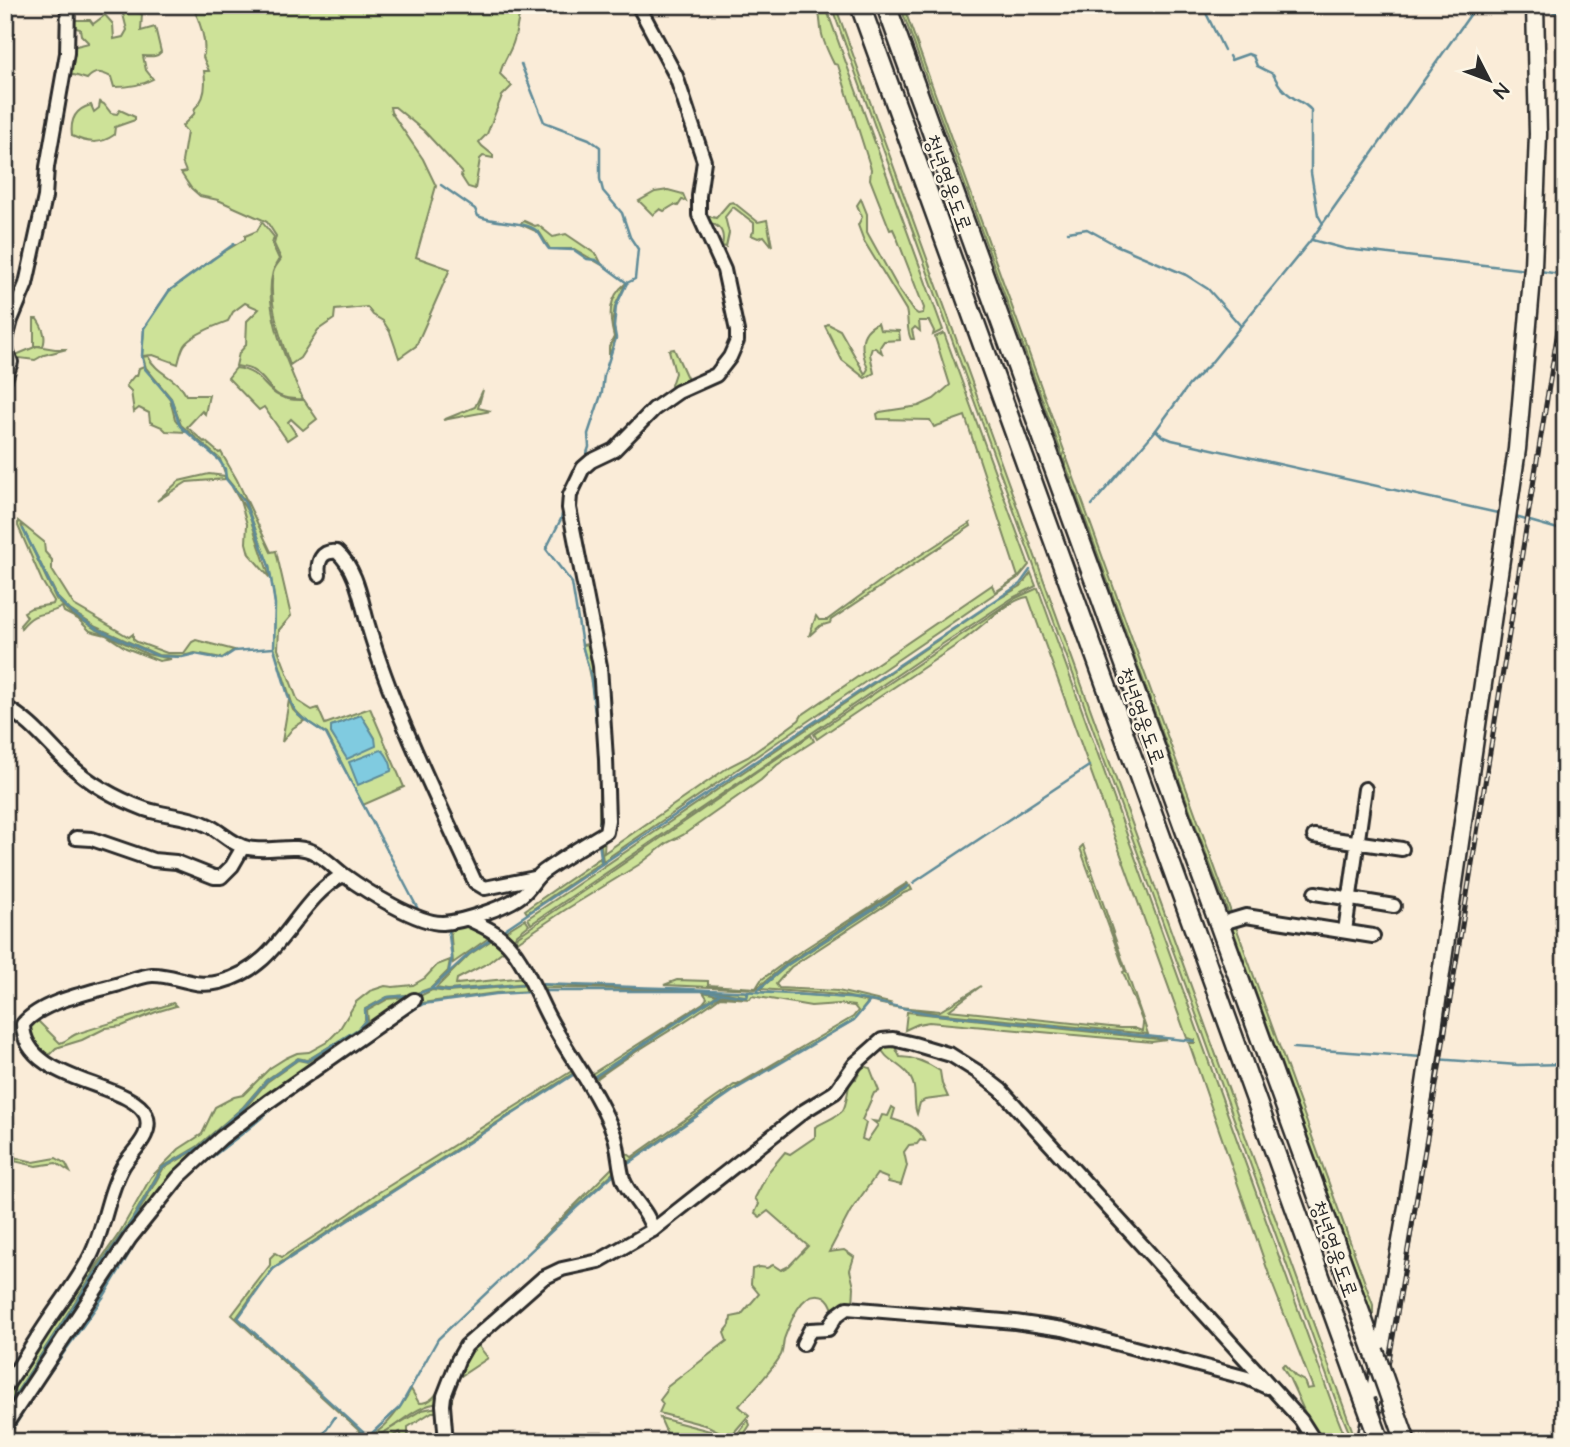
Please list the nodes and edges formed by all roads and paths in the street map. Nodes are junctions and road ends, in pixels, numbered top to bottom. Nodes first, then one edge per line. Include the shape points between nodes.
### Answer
1 (68, 5) edge
2 (638, 5) edge
3 (860, 5) edge
4 (887, 5) edge
5 (1535, 8) edge
6 (5, 348) edge
7 (5, 379) edge
8 (319, 575) dead end
9 (5, 708) edge
10 (1365, 789) dead end
11 (1314, 836) dead end
12 (76, 838) dead end
13 (1358, 842) junction
14 (243, 847) junction
15 (1402, 849) dead end
16 (343, 874) junction
17 (535, 878) junction
18 (1315, 893) dead end
19 (1350, 899) junction
20 (1394, 906) dead end
21 (468, 919) junction
22 (1219, 924) junction
23 (1345, 932) junction
24 (1373, 936) dead end
25 (414, 1000) dead end
26 (653, 1230) junction
27 (803, 1344) dead end
28 (5, 1387) edge
29 (1273, 1390) junction
30 (5, 1426) edge
31 (446, 1442) edge
32 (1315, 1442) edge
33 (1366, 1442) edge
34 (1380, 1442) edge
35 (1406, 1442) edge

1 - 6 street via 67,53 45,197 26,284
2 - 17 street via 676,76 704,161 699,215 723,270 737,341 727,364 716,375 678,392 624,442 583,468 570,495 600,666 608,820 606,832
3 - 34 highway, 청년영웅도로, bridge
4 - 22 highway, 청년영웅도로
5 - 33 main road via 1538,134 1533,272 1517,449 1408,1201
6 - 7 street via 11,362
8 - 17 street via 317,564 331,551 342,557 351,572 384,677 475,882 485,888
9 - 14 street via 25,720 93,783 147,809 208,825
10 - 13 street
11 - 13 street
12 - 14 street via 176,862 214,877 221,877 232,866
13 - 15 street
13 - 19 street
14 - 16 street via 309,849
16 - 21 street via 417,918 443,923
16 - 28 street via 312,901 270,953 234,977 206,984 150,975 67,999 23,1024 38,1057 141,1107 148,1128 123,1167 91,1255
17 - 21 street via 510,903
18 - 19 street
19 - 20 street
19 - 23 street
21 - 26 street via 493,930 515,952 609,1125 622,1177
22 - 23 street via 1246,916
22 - 35 highway, 청년영웅도로, bridge
23 - 24 street
25 - 30 street via 268,1102 179,1177 130,1238
26 - 29 street via 835,1092 855,1064 882,1040 914,1044 963,1061 1001,1090
26 - 31 street via 599,1261 543,1278 466,1346 444,1396
27 - 29 street via 810,1330 828,1329 847,1308 1015,1322 1101,1338 1247,1378
29 - 32 street

